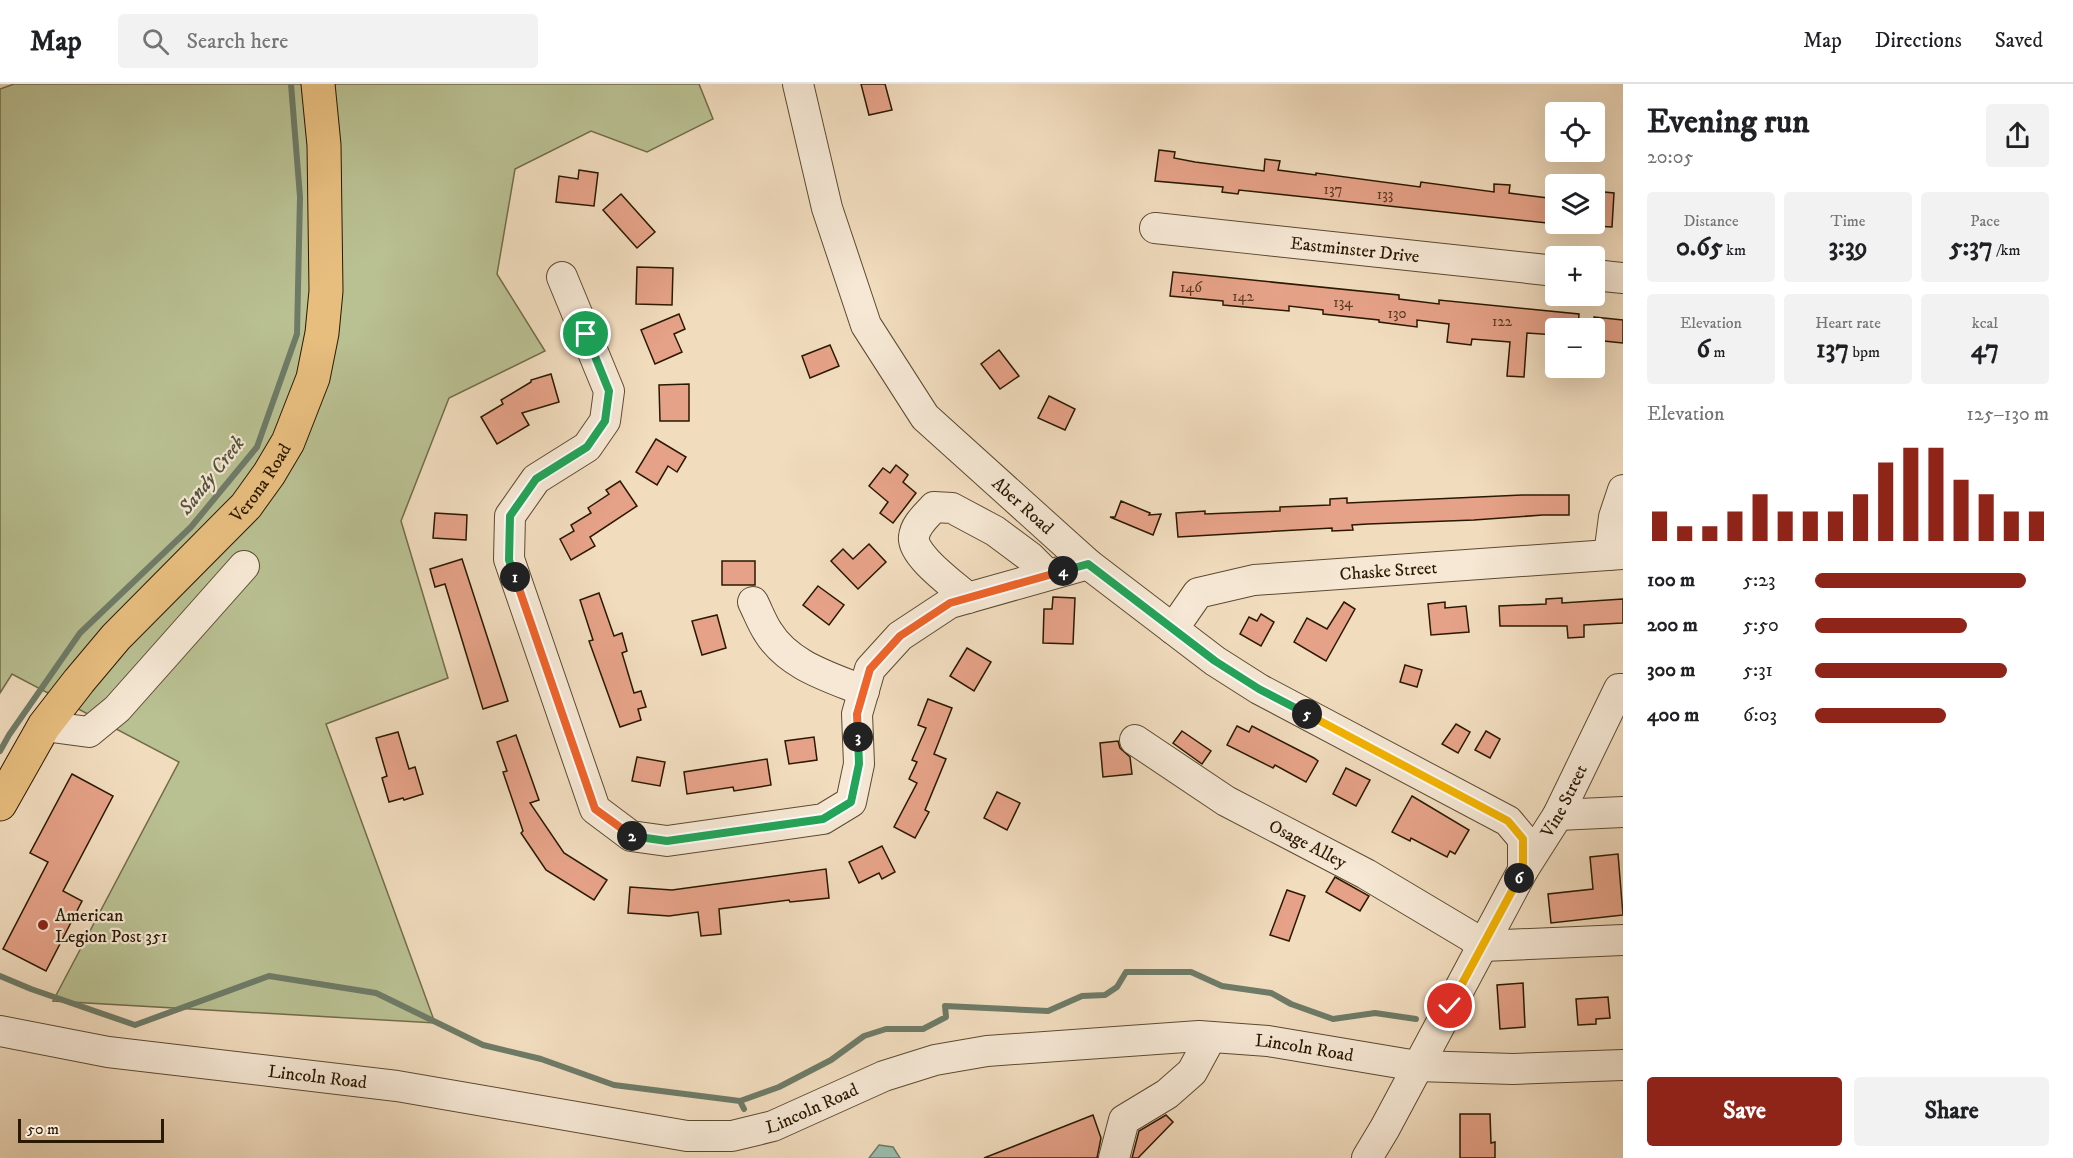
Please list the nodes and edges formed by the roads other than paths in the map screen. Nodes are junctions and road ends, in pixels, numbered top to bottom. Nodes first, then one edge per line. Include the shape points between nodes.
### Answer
1 (318, 84) edge
2 (798, 84) edge
3 (1155, 228) dead end
4 (1545, 270) edge
5 (1605, 276) edge
6 (562, 277) dead end
7 (1623, 278) edge
8 (1623, 490) edge
9 (1616, 554) edge
10 (1088, 564) junction
11 (244, 566) dead end
12 (1048, 575) junction
13 (968, 598) junction
14 (753, 602) dead end
15 (1173, 629) junction
16 (1621, 689) edge
17 (864, 691) junction
18 (44, 726) junction
19 (1136, 740) dead end
20 (0, 804) edge
21 (1623, 812) edge
22 (1558, 815) junction
23 (1523, 870) junction
24 (1623, 940) edge
25 (1482, 946) junction
26 (0, 1031) edge
27 (1211, 1037) junction
28 (1623, 1065) edge
29 (1417, 1066) junction
30 (1114, 1158) edge
31 (1368, 1158) edge

1 - 18 main road, Verona Road via 324,146 326,291 316,366 302,410 283,450 246,506 116,637
2 - 10 street, Aber Road via 828,208 866,325 925,417
3 - 4 street, Eastminster Drive
5 - 7 street
6 - 17 street via 609,391 605,421 587,447 536,479 510,516 509,560 595,809 631,836 667,841 823,819 851,802 859,764 857,714
8 - 9 street via 1614,517
9 - 15 street, Chaske Street via 1254,580 1198,593
10 - 12 street
10 - 15 street, Aber Road
11 - 18 street via 117,709 89,732
12 - 13 street
12 - 13 street via 995,531 952,508 934,507 919,524 913,539 918,553
13 - 17 street via 950,603 900,636 870,669
14 - 17 street via 768,633 786,654 806,667
15 - 23 street, Aber Road via 1259,689 1508,821 1523,839
16 - 22 street, Vine Street
18 - 20 main road, Verona Road
19 - 25 street, Osage Alley via 1226,801 1366,874
21 - 22 street
22 - 23 street, Vine Street
23 - 25 street, Vine Street
24 - 25 street
25 - 29 street, Vine Street
26 - 27 street, Lincoln Road via 108,1052 397,1086 687,1136 732,1136 773,1126 884,1076 935,1060 987,1051
27 - 29 street, Lincoln Road via 1268,1041
27 - 30 street via 1192,1072 1167,1094 1124,1120
28 - 29 street, Lincoln Road via 1513,1069
29 - 31 street, Vine Street

